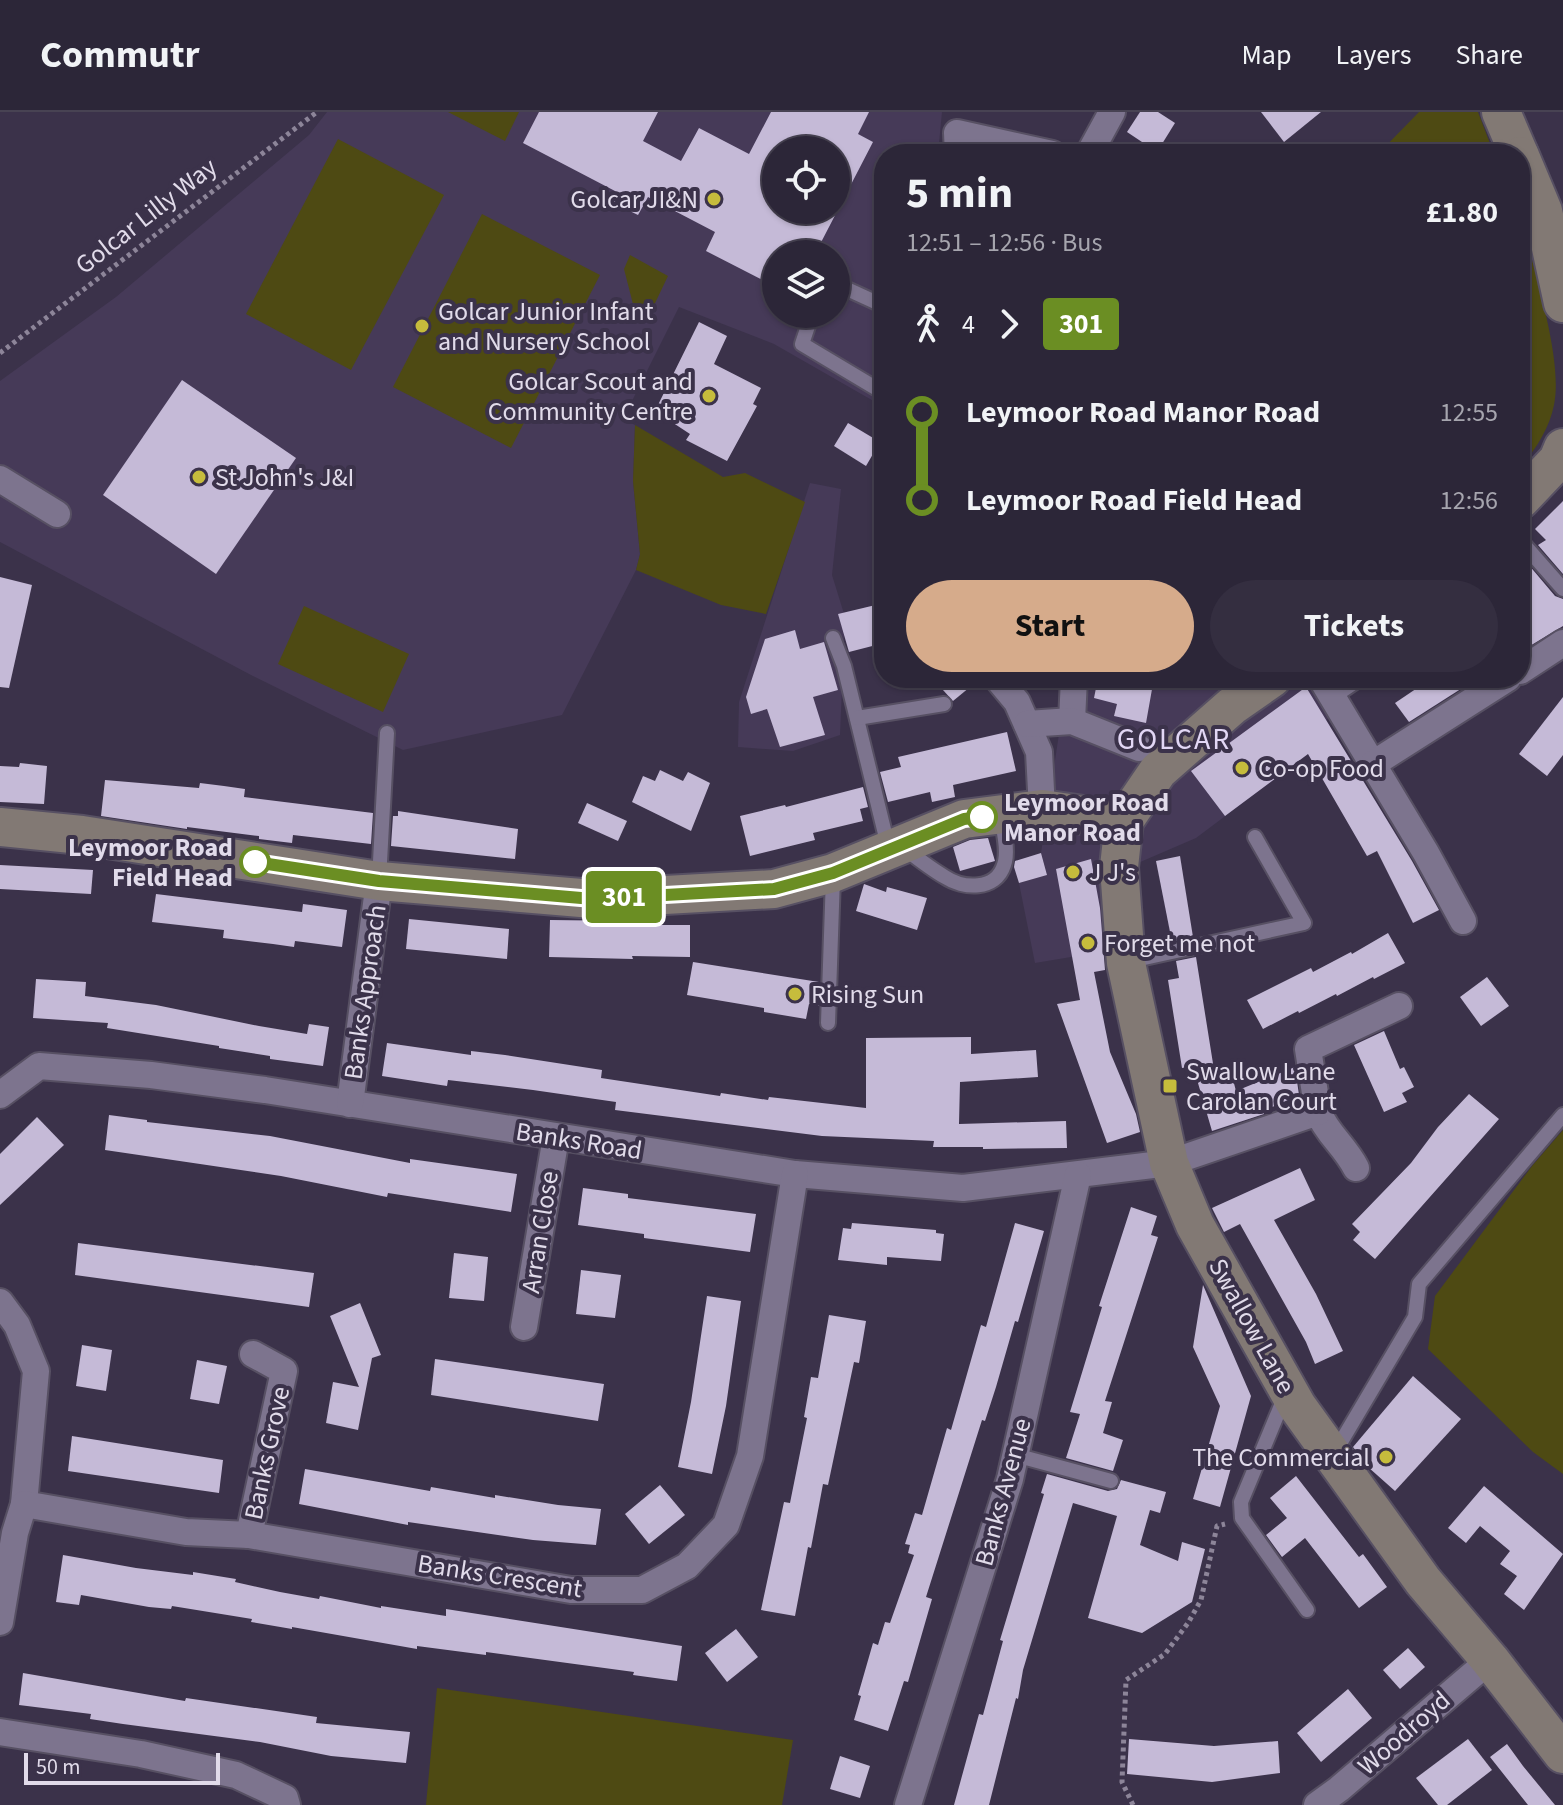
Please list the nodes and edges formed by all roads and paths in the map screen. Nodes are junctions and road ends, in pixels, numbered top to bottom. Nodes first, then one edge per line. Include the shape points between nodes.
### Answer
1 (317, 112) edge
2 (1112, 112) edge
3 (1501, 112) edge
4 (1094, 144) edge
5 (1515, 144) edge
6 (1530, 179) edge
7 (850, 290) edge
8 (874, 301) edge
9 (1563, 303) edge
10 (807, 328) edge
11 (0, 353) edge
12 (874, 387) edge
13 (1563, 448) edge
14 (0, 479) edge
15 (1530, 489) edge
16 (57, 514) dead end
17 (1530, 551) edge
18 (1563, 589) edge
19 (833, 638) dead end
20 (1563, 643) edge
21 (1530, 664) edge
22 (1005, 688) edge
23 (1074, 688) edge
24 (1258, 688) edge
25 (1327, 688) edge
26 (1492, 688) edge
27 (944, 704) dead end
28 (857, 718) junction
29 (1072, 721) junction
30 (1027, 724) junction
31 (387, 733) dead end
32 (1139, 748) dead end
33 (1373, 764) junction
34 (1042, 809) junction
35 (1001, 815) junction
36 (1124, 821) junction
37 (0, 827) edge
38 (1255, 837) dead end
39 (895, 848) junction
40 (833, 873) junction
41 (379, 881) junction
42 (1463, 921) dead end
43 (1126, 963) junction
44 (1399, 1006) dead end
45 (828, 1023) dead end
46 (0, 1095) edge
47 (350, 1104) junction
48 (1318, 1112) junction
49 (1563, 1115) edge
50 (556, 1137) junction
51 (1169, 1163) junction
52 (1356, 1168) dead end
53 (795, 1174) junction
54 (1078, 1175) junction
55 (0, 1302) edge
56 (524, 1327) dead end
57 (253, 1354) dead end
58 (1288, 1389) junction
59 (1015, 1455) junction
60 (1333, 1456) junction
61 (1111, 1481) dead end
62 (24, 1504) junction
63 (1242, 1518) junction
64 (249, 1535) junction
65 (1, 1608) edge
66 (1307, 1610) dead end
67 (1490, 1660) junction
68 (0, 1732) edge
69 (1563, 1754) edge
70 (287, 1805) edge
71 (908, 1805) edge
72 (1133, 1805) edge
73 (1317, 1805) edge

1 - 11 path, Golcar Lilly Way
2 - 4 street
3 - 5 street
6 - 9 street via 1543,211
7 - 8 lane
10 - 12 lane via 802,344
13 - 15 street
14 - 16 street
17 - 18 lane
19 - 28 lane
20 - 21 street
22 - 30 street
23 - 29 street
24 - 36 street via 1158,771
25 - 33 street
26 - 33 street
27 - 28 lane
28 - 39 lane
29 - 30 street
29 - 32 street
30 - 34 street via 1039,752
31 - 41 lane
33 - 42 street
34 - 35 street
34 - 36 street
35 - 39 street via 964,819
35 - 39 lane via 1004,865 985,884 973,887 947,879
36 - 43 street, Swallow Lane via 1119,867
37 - 41 street
38 - 43 lane via 1304,923
39 - 40 street
40 - 41 street via 774,889 593,899
40 - 45 lane
41 - 47 street, Banks Approach
43 - 51 street, Swallow Lane
44 - 48 street via 1308,1049
46 - 47 street, Banks Road via 39,1066 151,1075
47 - 50 street, Banks Road
48 - 51 street, Banks Road
48 - 52 street
49 - 60 lane via 1419,1284 1415,1317
50 - 53 street, Banks Road
50 - 56 street, Arran Close
51 - 54 street, Banks Road
51 - 58 street, Swallow Lane via 1195,1225
53 - 54 street, Banks Road via 963,1188
53 - 64 street, Banks Crescent via 750,1456 726,1525 687,1566 642,1590 571,1590
54 - 59 street, Banks Avenue
55 - 62 street via 17,1325 36,1371
57 - 64 street, Banks Grove via 295,1368
58 - 60 street, Swallow Lane
58 - 63 lane via 1241,1502
59 - 61 lane
59 - 71 street, Banks Avenue
60 - 67 street, Swallow Lane via 1423,1581
62 - 64 street, Banks Crescent via 186,1532
62 - 65 street
63 - 66 lane
63 - 72 path via 1217,1526 1201,1600 1188,1623 1165,1654 1126,1680 1122,1782
67 - 69 street, Swallow Lane
67 - 73 street, Woodroyd
68 - 70 street via 236,1775 285,1798

